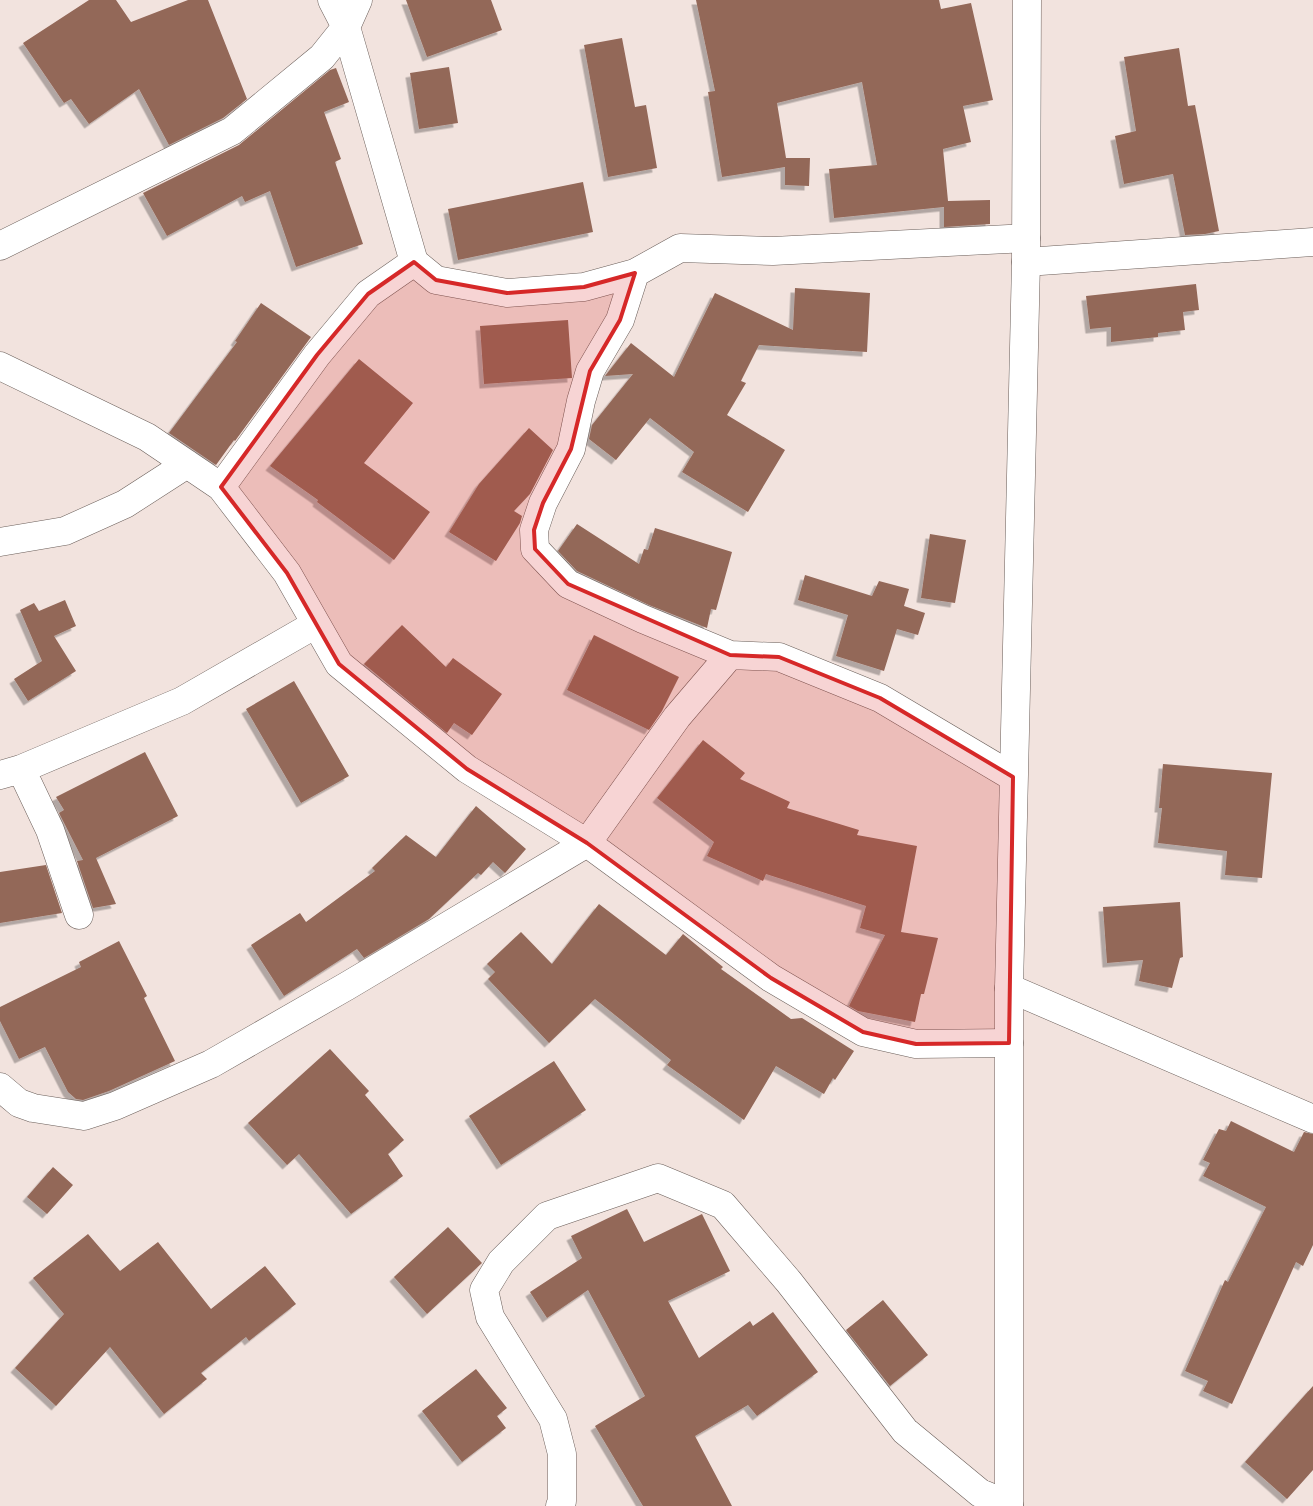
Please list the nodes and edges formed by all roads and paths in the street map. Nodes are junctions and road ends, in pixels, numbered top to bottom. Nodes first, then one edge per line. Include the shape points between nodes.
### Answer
1 (332, 0) edge
2 (358, 0) edge
3 (1027, 0) edge
4 (346, 27) junction
5 (1313, 242) edge
6 (0, 246) edge
7 (1026, 250) junction
8 (414, 262) junction
9 (635, 273) junction
10 (0, 366) edge
11 (187, 464) junction
12 (221, 487) junction
13 (0, 542) edge
14 (316, 624) junction
15 (730, 655) junction
16 (11, 772) edge
17 (1013, 777) junction
18 (587, 843) junction
19 (79, 915) dead end
20 (1009, 988) junction
21 (1009, 1043) junction
22 (6, 1101) edge
23 (1313, 1119) edge
24 (1009, 1505) edge
25 (560, 1506) edge

1 - 4 street
2 - 4 street
3 - 7 street
4 - 6 street via 322,56 232,130
4 - 8 street
5 - 7 street
7 - 9 street via 680,248
7 - 17 street
8 - 9 street via 436,280 507,293 584,287
8 - 12 street via 368,294 317,354
9 - 15 street via 620,320 590,371 571,449 543,503 534,530 535,549 568,584
10 - 11 street via 147,437
11 - 12 street
11 - 13 street via 124,504 65,531
12 - 14 street via 287,574
14 - 16 street via 182,701
14 - 18 street via 338,664 466,769
15 - 17 street via 779,658 880,698
15 - 18 street via 677,717
16 - 19 street via 50,830
17 - 20 street
18 - 21 street via 771,978 863,1032 916,1044
18 - 22 street via 211,1064 84,1116
20 - 21 street
20 - 23 street
21 - 24 street
24 - 25 street via 980,1492 904,1430 789,1282 723,1205 658,1178 546,1216 501,1262 484,1290 490,1317 553,1419 562,1454

